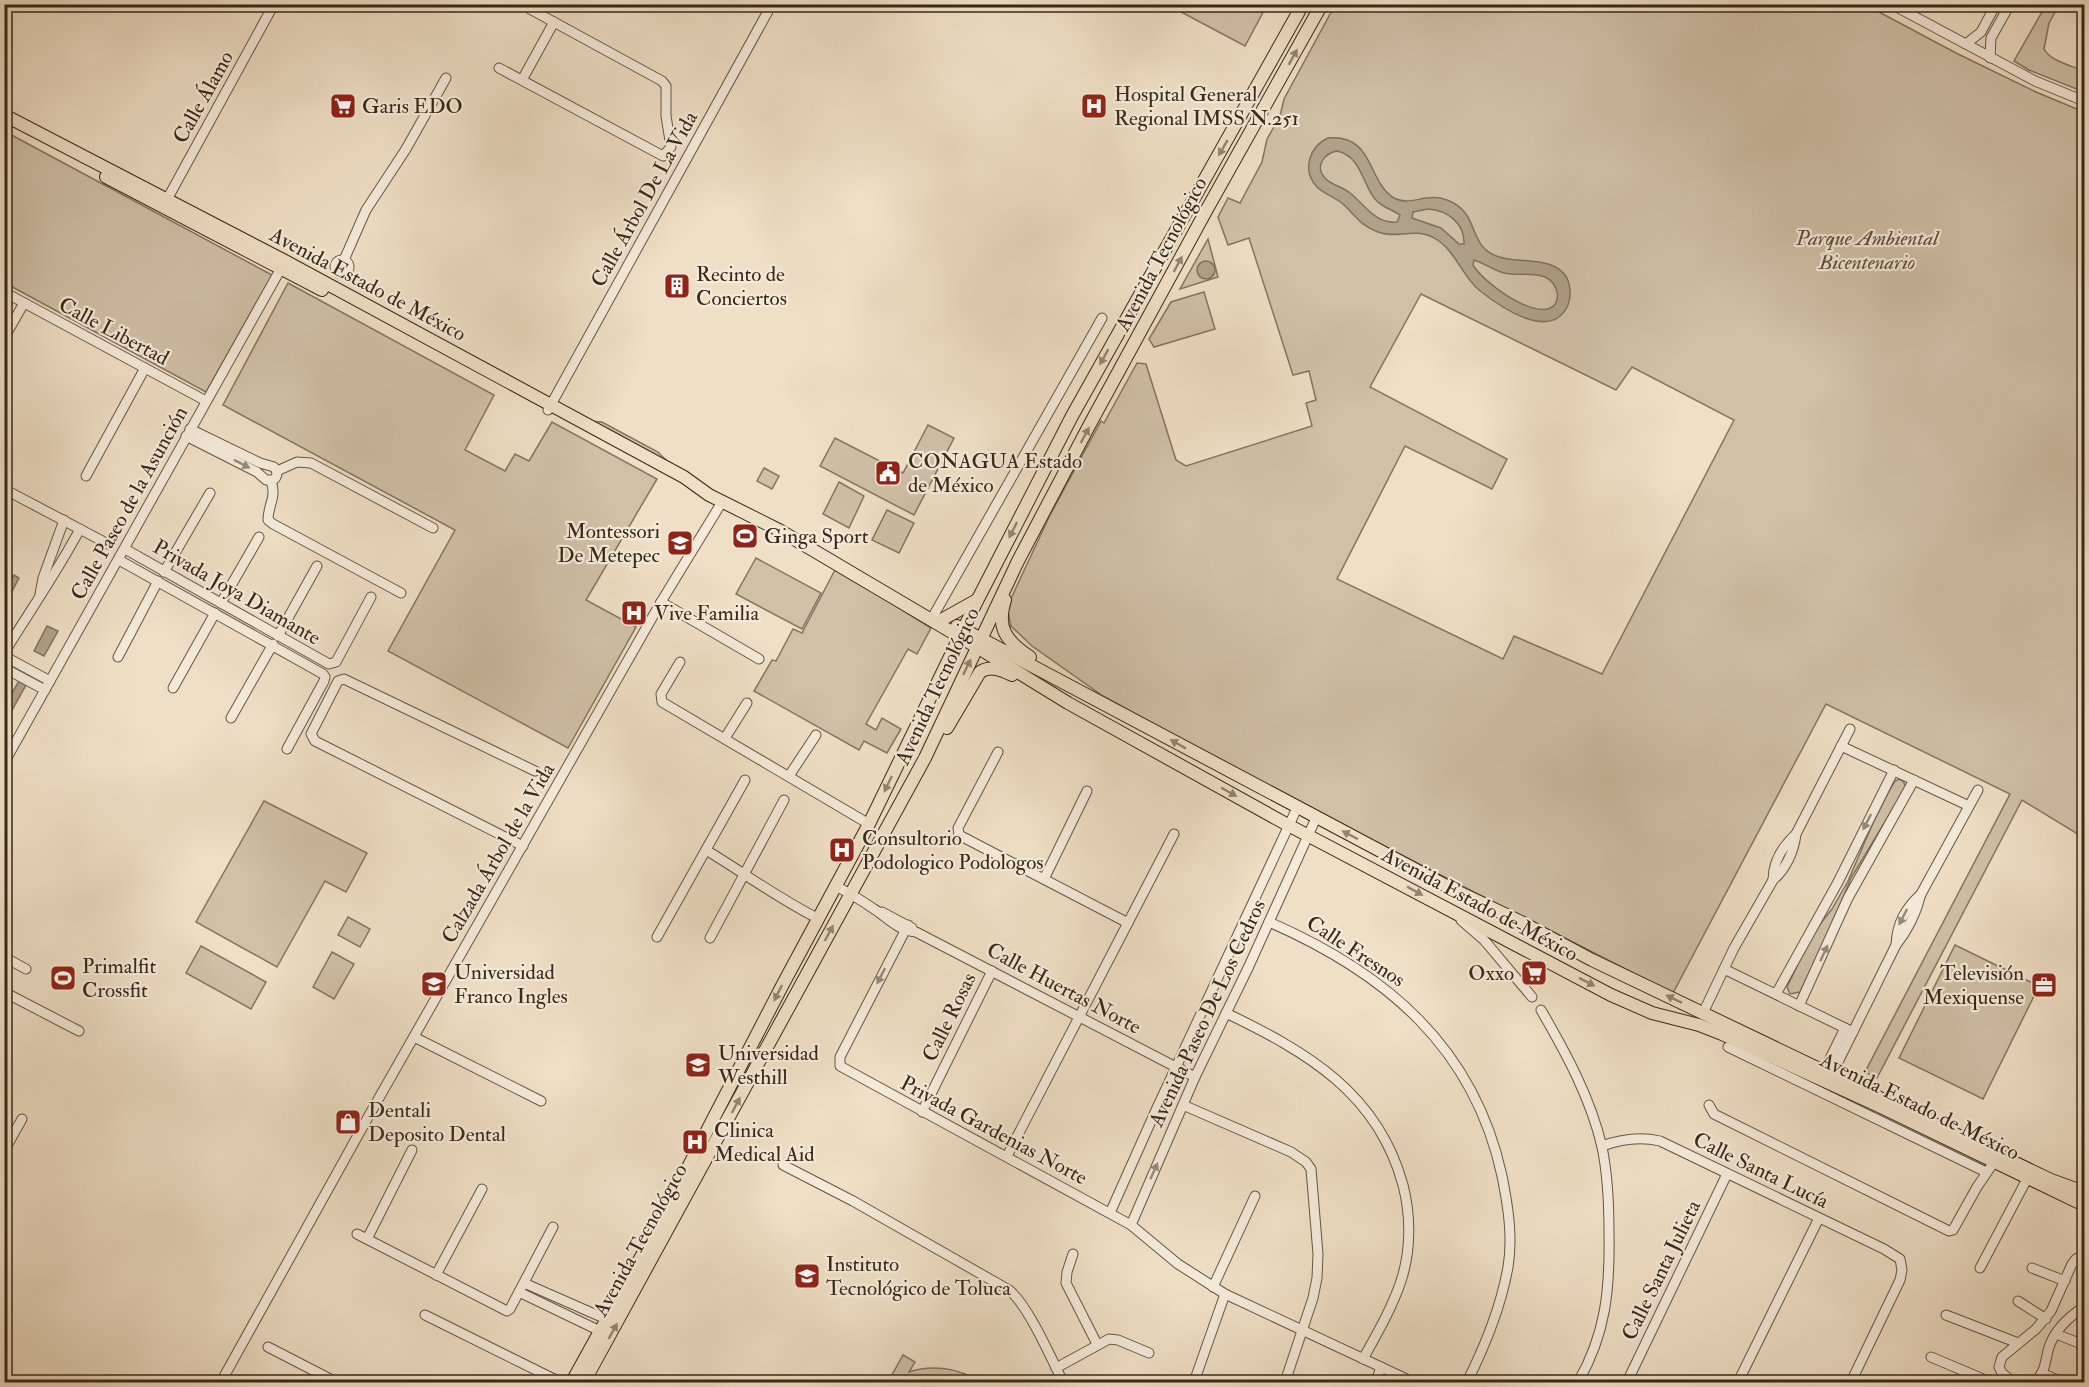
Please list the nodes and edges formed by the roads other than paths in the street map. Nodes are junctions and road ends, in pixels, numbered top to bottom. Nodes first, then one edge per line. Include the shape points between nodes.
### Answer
1 (274, 4) edge
2 (772, 4) edge
3 (1303, 4) edge
4 (1322, 4) edge
5 (1891, 4) edge
6 (1996, 4) edge
7 (2010, 4) edge
8 (530, 9) dead end
9 (554, 22) junction
10 (1986, 22) junction
11 (1996, 28) junction
12 (1966, 44) junction
13 (1990, 58) junction
14 (499, 68) dead end
15 (446, 78) dead end
16 (522, 80) junction
17 (2085, 101) edge
18 (4, 115) edge
19 (4, 123) edge
20 (671, 147) junction
21 (688, 156) junction
22 (165, 203) junction
23 (283, 265) junction
24 (330, 285) junction
25 (4, 292) edge
26 (24, 303) junction
27 (1102, 318) dead end
28 (4, 338) edge
29 (145, 368) junction
30 (206, 400) junction
31 (550, 407) junction
32 (188, 433) junction
33 (277, 471) junction
34 (86, 476) dead end
35 (271, 481) junction
36 (4, 489) edge
37 (210, 493) dead end
38 (722, 502) junction
39 (64, 520) junction
40 (433, 528) dead end
41 (80, 529) junction
42 (259, 537) dead end
43 (108, 544) dead end
44 (124, 549) junction
45 (119, 560) junction
46 (1018, 561) junction
47 (317, 566) dead end
48 (164, 572) junction
49 (158, 581) junction
50 (401, 593) dead end
51 (40, 594) junction
52 (371, 597) dead end
53 (978, 599) junction
54 (661, 602) junction
55 (221, 603) junction
56 (215, 613) junction
57 (936, 618) junction
58 (962, 633) junction
59 (275, 640) junction
60 (979, 642) junction
61 (4, 655) edge
62 (118, 657) dead end
63 (759, 659) dead end
64 (680, 662) dead end
65 (4, 668) edge
66 (50, 681) junction
67 (1070, 685) junction
68 (173, 688) dead end
69 (45, 690) junction
70 (747, 703) dead end
71 (1068, 703) junction
72 (231, 718) dead end
73 (1850, 729) dead end
74 (816, 735) dead end
75 (725, 738) junction
76 (1841, 746) junction
77 (288, 749) dead end
78 (998, 752) dead end
79 (925, 758) junction
80 (4, 763) edge
81 (1894, 770) junction
82 (535, 771) dead end
83 (789, 776) junction
84 (745, 780) dead end
85 (1914, 780) junction
86 (1978, 790) dead end
87 (1087, 791) dead end
88 (784, 800) dead end
89 (1969, 806) junction
90 (1297, 808) junction
91 (1316, 818) junction
92 (869, 824) junction
93 (1288, 825) junction
94 (1174, 834) dead end
95 (1307, 835) junction
96 (523, 846) junction
97 (1377, 849) junction
98 (706, 850) junction
99 (1396, 859) junction
100 (1363, 864) junction
101 (745, 873) junction
102 (1383, 875) junction
103 (1044, 879) junction
104 (836, 886) junction
105 (851, 894) junction
106 (1452, 912) junction
107 (819, 919) junction
108 (1269, 921) junction
109 (1128, 923) junction
110 (906, 927) junction
111 (657, 937) dead end
112 (710, 938) dead end
113 (4, 957) edge
114 (26, 969) dead end
115 (1724, 969) junction
116 (992, 971) junction
117 (4, 992) edge
118 (1776, 994) junction
119 (1532, 998) dead end
120 (1799, 1006) junction
121 (1541, 1010) dead end
122 (1226, 1013) junction
123 (1702, 1013) junction
124 (1078, 1016) junction
125 (1849, 1030) junction
126 (79, 1031) dead end
127 (414, 1037) junction
128 (1728, 1047) dead end
129 (1176, 1067) junction
130 (1828, 1072) junction
131 (1196, 1077) junction
132 (541, 1101) dead end
133 (1183, 1105) junction
134 (1709, 1105) dead end
135 (922, 1112) junction
136 (22, 1119) dead end
137 (1602, 1146) junction
138 (412, 1150) dead end
139 (4, 1152) edge
140 (1007, 1156) junction
141 (783, 1165) dead end
142 (1990, 1167) junction
143 (1727, 1174) junction
144 (2027, 1179) junction
145 (482, 1189) dead end
146 (2085, 1192) edge
147 (1255, 1196) dead end
148 (2085, 1205) edge
149 (1110, 1213) junction
150 (1819, 1218) junction
151 (1131, 1225) junction
152 (553, 1227) dead end
153 (357, 1234) dead end
154 (367, 1239) junction
155 (1073, 1254) dead end
156 (2085, 1255) edge
157 (1980, 1268) dead end
158 (2032, 1268) dead end
159 (436, 1275) junction
160 (2065, 1281) junction
161 (521, 1287) junction
162 (1213, 1287) junction
163 (547, 1293) junction
164 (1225, 1294) junction
165 (2018, 1301) dead end
166 (543, 1304) junction
167 (2085, 1307) edge
168 (425, 1315) dead end
169 (1947, 1315) dead end
170 (600, 1316) junction
171 (2046, 1319) junction
172 (594, 1328) junction
173 (1302, 1331) junction
174 (2056, 1334) junction
175 (2018, 1343) junction
176 (1096, 1344) junction
177 (2085, 1345) edge
178 (268, 1347) dead end
179 (1149, 1353) dead end
180 (1931, 1356) dead end
181 (1363, 1359) junction
182 (1381, 1367) junction
183 (1056, 1368) junction
184 (2002, 1373) junction
185 (2043, 1374) junction
186 (1981, 1381) edge
187 (221, 1383) edge
188 (336, 1383) edge
189 (560, 1383) edge
190 (572, 1383) edge
191 (584, 1383) edge
192 (1063, 1383) edge
193 (1194, 1383) edge
194 (1285, 1383) edge
195 (1376, 1383) edge
196 (1413, 1383) edge
197 (1467, 1383) edge
198 (1578, 1383) edge
199 (1627, 1383) edge
200 (1738, 1383) edge
201 (1851, 1383) edge
202 (2013, 1383) edge
203 (2034, 1383) edge
204 (2063, 1383) edge

1 - 22 street, Calle Álamo
2 - 21 street, Calle Árbol De La Vida
3 -> 53 main road, Avenida Tecnológico via 1109,347
46 -> 4 main road, Avenida Tecnológico
5 - 12 street
6 - 10 street
7 - 11 street
8 - 9 street
9 - 16 street
9 - 20 street via 662,81 666,86
10 - 11 street
10 - 12 street via 1981,32
11 - 13 street via 1989,44
12 - 13 street
13 - 17 street
14 - 16 street
15 - 24 street via 366,210 344,260 348,270 337,272
16 - 20 street via 662,155
18 - 22 main road, Avenida Estado de México
19 - 22 main road, Avenida Estado de México
20 - 21 street
21 - 31 street, Calle Árbol De La Vida
22 - 23 main road, Avenida Estado de México
23 - 24 main road, Avenida Estado de México
23 - 30 street, Calle Paseo de la Asunción
23 - 31 main road, Avenida Estado de México
24 - 31 main road, Avenida Estado de México
25 - 26 street, Calle Libertad
26 - 28 street
26 - 29 street, Calle Libertad
27 - 57 street
29 - 30 street, Calle Libertad
29 - 34 street
30 - 32 street, Calle Paseo de la Asunción
31 - 38 main road, Avenida Estado de México via 684,477
32 - 33 street
32 -> 35 street
32 - 44 street, Calle Paseo de la Asunción
33 - 35 street
33 - 40 street via 297,462 311,463
35 - 50 street via 274,494 268,520
36 - 39 street
37 - 48 street
38 - 54 street, Calzada Árbol de la Vida
38 - 57 main road, Avenida Estado de México
39 - 41 street
39 - 51 street
41 - 43 street
41 - 51 street
42 - 55 street
44 - 45 street, Calle Paseo de la Asunción
44 - 48 street, Privada Joya Diamante
45 - 49 street, Privada Joya Diamante
45 - 66 street, Calle Paseo de la Asunción
46 - 60 main road, Avenida Tecnológico
46 - 67 main road via 1002,609 1005,634 1020,650
47 - 59 street
48 - 55 street, Privada Joya Diamante
49 - 56 street, Privada Joya Diamante
49 - 62 street
51 - 61 street
52 - 59 street, Privada Joya Diamante via 332,664
53 - 57 main road
53 - 58 main road, Avenida Tecnológico
54 - 63 street
54 - 96 street, Calzada Árbol de la Vida
55 - 59 street, Privada Joya Diamante
56 - 59 street, Privada Joya Diamante
56 - 68 street
57 - 58 main road, Avenida Estado de México
58 - 60 main road, Avenida Estado de México
58 -> 92 main road, Avenida Tecnológico
59 - 72 street
59 - 77 street, Privada Joya Diamante via 325,677
60 - 67 main road, Avenida Estado de México
60 - 71 main road, Avenida Estado de México
79 -> 60 main road, Avenida Tecnológico
61 - 66 street
64 - 75 street via 661,694 662,702
65 - 69 street
66 - 69 street, Calle Paseo de la Asunción
90 -> 67 main road, Avenida Estado de México
69 - 80 street, Calle Paseo de la Asunción
70 - 75 street
71 - 79 main road via 1003,671 984,669
71 -> 93 main road, Avenida Estado de México
73 - 76 street
74 - 83 street
75 - 83 street
76 - 81 street
76 - 115 street via 1796,834 1787,862
78 - 103 street via 958,834
79 - 105 main road, Avenida Tecnológico
81 - 85 street
81 -> 118 street
82 - 96 street via 344,679 338,681 311,734 315,741
83 - 92 street
84 - 98 street
85 - 89 street
120 -> 85 street via 1848,898
86 - 89 street
87 - 103 street
88 - 101 street
89 - 125 street via 1921,894 1913,920
90 - 91 main road, Avenida Estado de México
90 - 93 street, Avenida Paseo De Los Cedros
91 - 95 street, Avenida Paseo De Los Cedros
97 -> 91 main road, Avenida Estado de México
92 - 104 main road, Avenida Tecnológico
93 - 95 main road, Avenida Estado de México
93 - 129 street, Avenida Paseo De Los Cedros
94 - 109 street
95 - 100 main road, Avenida Estado de México
95 - 108 street, Avenida Paseo De Los Cedros
96 - 127 street, Calzada Árbol de la Vida
97 - 99 main road, Avenida Estado de México
97 - 100 main road
98 - 101 street
98 - 111 street
99 - 102 main road via 1389,862
123 -> 99 main road, Avenida Estado de México
100 - 102 main road, Avenida Estado de México
101 - 107 street via 779,898
101 - 112 street
102 -> 106 main road, Avenida Estado de México
103 - 109 street
104 - 105 street, Calle Huertas Norte
104 - 107 main road, Avenida Tecnológico
105 - 110 street, Calle Huertas Norte
191 -> 105 main road, Avenida Tecnológico
106 - 119 street via 1484,940
106 -> 142 main road, Avenida Estado de México via 1611,995 1652,1013 1722,1034
107 -> 170 main road, Avenida Tecnológico via 667,1209
108 - 122 street, Avenida Paseo De Los Cedros
108 - 197 street, Calle Fresnos via 1299,934 1372,978 1409,1008 1434,1034 1464,1076 1487,1121 1498,1156 1510,1223 1508,1264 1491,1328
109 - 124 street
110 - 116 street, Calle Huertas Norte
110 -> 135 street, Privada Gardenias Norte via 840,1057 840,1066
113 - 114 street
115 - 118 street
115 - 123 street
116 - 124 street, Calle Huertas Norte
116 - 135 street, Calle Rosas
117 - 126 street
118 - 120 street
120 - 125 street
121 - 137 street via 1578,1078
122 - 131 street, Avenida Paseo De Los Cedros
122 - 181 street via 1297,1050 1330,1075 1367,1110 1390,1146 1407,1200 1407,1253 1393,1300
123 - 130 main road, Avenida Estado de México
124 - 129 street, Calle Huertas Norte
124 - 140 street
125 - 130 street
127 - 132 street
127 - 187 street, Calzada Árbol de la Vida
128 - 142 street
129 - 131 street, Calle Huertas Norte
129 - 149 street, Avenida Paseo De Los Cedros
130 - 146 main road, Avenida Estado de México via 2051,1180
131 - 133 street, Avenida Paseo De Los Cedros
151 -> 133 street, Avenida Paseo De Los Cedros
133 - 173 street via 1290,1152 1309,1165 1318,1268
134 - 142 street via 1714,1114 1949,1231
135 - 140 street, Privada Gardenias Norte
136 - 139 street
137 - 143 street, Calle Santa Lucía via 1627,1139 1651,1139
137 - 198 street via 1609,1210 1609,1287 1597,1343
138 - 154 street
140 - 149 street, Privada Gardenias Norte
141 - 183 street via 1009,1290 1026,1311
142 - 144 main road, Avenida Estado de México
143 - 150 street, Calle Santa Lucía
143 - 199 street, Calle Santa Julieta
144 - 148 main road, Avenida Estado de México
144 - 157 street
145 - 159 street
147 - 162 street
149 - 151 street, Privada Gardenias Norte
150 - 200 street
150 - 201 street, Calle Santa Lucía via 1884,1249 1899,1259 1902,1270
151 - 162 street, Privada Gardenias Norte
152 - 161 street
153 - 154 street
154 - 159 street
155 - 176 street via 1066,1283
156 - 160 street via 2076,1259
158 - 160 street
159 - 161 street via 505,1311 509,1311
160 - 171 street
161 - 163 street
161 - 166 street
162 - 164 street, Privada Gardenias Norte
163 - 166 street
163 - 170 street
164 - 173 street, Privada Gardenias Norte
164 - 193 street
165 - 171 street
166 - 172 street
167 - 174 street
168 - 189 street
169 - 175 street
170 - 172 main road, Avenida Tecnológico
171 - 175 street
172 - 190 main road, Avenida Tecnológico
173 - 181 street, Privada Gardenias Norte
173 - 194 street
174 - 177 street
174 - 185 street
175 - 184 street via 2002,1357
176 - 179 street via 1113,1339
176 - 183 street
178 - 188 street
180 - 186 street
181 - 182 street, Privada Gardenias Norte
182 - 195 street
182 - 196 street, Privada Gardenias Norte
183 - 192 street
184 - 186 street
184 - 202 street
185 - 203 street
185 - 204 street

